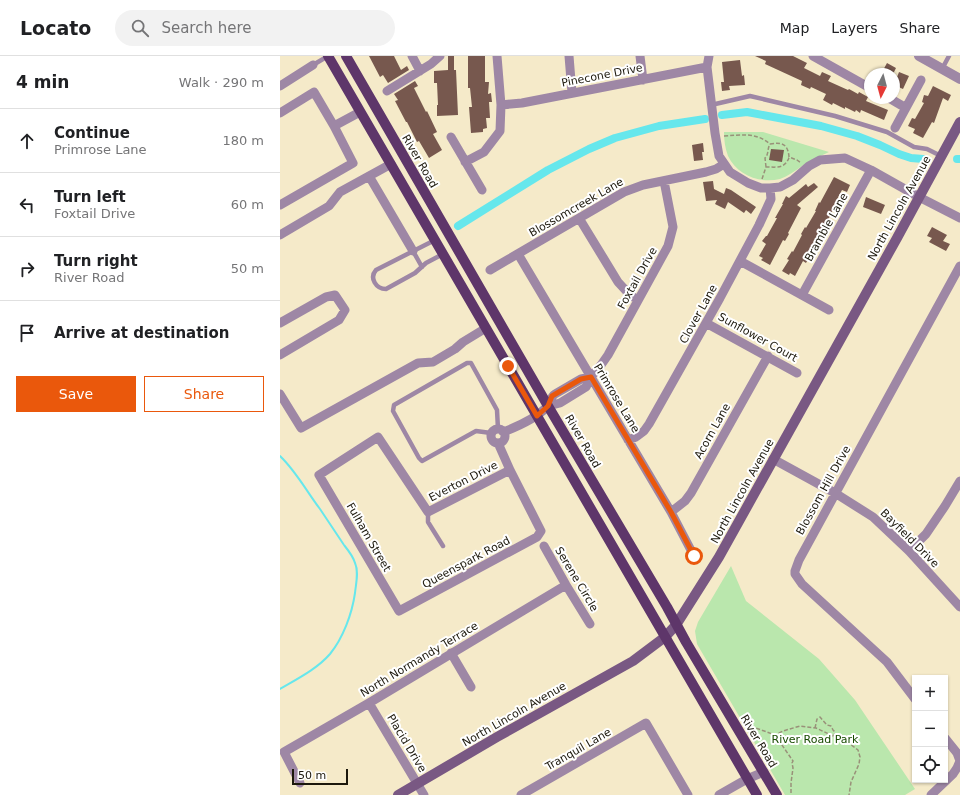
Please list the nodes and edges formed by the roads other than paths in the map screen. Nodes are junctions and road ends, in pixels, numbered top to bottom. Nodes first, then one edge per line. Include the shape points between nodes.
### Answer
1 (328, 56) edge
2 (346, 56) edge
3 (412, 56) edge
4 (440, 56) edge
5 (497, 56) edge
6 (569, 56) edge
7 (640, 56) edge
8 (709, 56) edge
9 (813, 56) edge
10 (918, 56) edge
11 (948, 56) edge
12 (313, 66) joint
13 (707, 67) junction
14 (942, 69) junction
15 (420, 70) junction
16 (960, 79) edge
17 (643, 80) junction
18 (921, 80) dead end
19 (864, 85) edge
20 (280, 86) edge
21 (387, 91) dead end
22 (572, 93) junction
23 (899, 104) edge
24 (501, 105) junction
25 (711, 105) junction
26 (906, 108) junction
27 (360, 112) junction
28 (280, 113) edge
29 (960, 122) edge
30 (334, 126) junction
31 (895, 128) dead end
32 (451, 137) dead end
33 (941, 156) junction
34 (465, 162) junction
35 (391, 164) junction
36 (724, 164) junction
37 (871, 170) junction
38 (369, 176) junction
39 (664, 181) junction
40 (770, 188) junction
41 (482, 190) dead end
42 (919, 197) junction
43 (280, 205) edge
44 (579, 218) junction
45 (960, 218) edge
46 (280, 235) edge
47 (435, 240) junction
48 (413, 251) junction
49 (443, 254) junction
50 (518, 254) junction
51 (740, 261) junction
52 (960, 266) edge
53 (422, 267) junction
54 (490, 270) dead end
55 (802, 295) junction
56 (638, 300) junction
57 (829, 310) dead end
58 (706, 322) junction
59 (280, 323) edge
60 (486, 328) junction
61 (280, 355) edge
62 (768, 356) junction
63 (797, 373) dead end
64 (591, 377) junction
65 (568, 386) junction
66 (280, 394) edge
67 (573, 396) junction
68 (548, 406) junction
69 (537, 416) junction
70 (498, 431) junction
71 (628, 440) junction
72 (773, 459) junction
73 (510, 470) junction
74 (960, 481) edge
75 (835, 493) junction
76 (428, 512) junction
77 (671, 512) junction
78 (443, 546) dead end
79 (544, 546) dead end
80 (909, 551) junction
81 (694, 556) dead end
82 (566, 585) junction
83 (960, 607) edge
84 (399, 611) joint
85 (590, 624) dead end
86 (676, 625) junction
87 (665, 637) junction
88 (451, 653) junction
89 (471, 687) dead end
90 (912, 695) edge
91 (369, 703) junction
92 (948, 741) edge
93 (764, 772) junction
94 (747, 779) junction
95 (300, 783) dead end
96 (418, 784) junction
97 (398, 795) edge
98 (424, 795) edge
99 (521, 795) edge
100 (688, 795) edge
101 (719, 795) edge
102 (757, 795) edge
103 (777, 795) edge
104 (931, 795) edge

1 - 12 lane
1 - 27 main road
2 - 68 main road, River Road
3 - 15 street
4 - 15 street
5 - 24 street
6 - 22 street
7 - 17 street
8 - 13 street
9 - 19 street
10 - 14 street
11 - 14 lane
12 - 20 street
13 - 17 street, Pinecone Drive
13 - 25 street
14 - 16 street
15 - 21 street
17 - 22 street, Pinecone Drive
18 - 26 street
22 - 24 street, Pinecone Drive
23 - 26 street
24 - 34 street via 500,131 484,152
25 - 33 lane via 750,96 880,129 914,147 928,149
25 - 36 street via 719,156
26 - 31 street
27 - 30 street
27 - 35 main road
28 - 30 street via 314,92
29 - 33 main road, North Lincoln Avenue
30 - 43 street via 353,163
32 - 34 street
33 - 42 main road, North Lincoln Avenue
34 - 41 street
35 - 38 street
35 - 47 main road
36 - 39 street, Blossomcreek Lane via 706,172
36 - 40 street via 730,172 748,183
37 - 40 street via 845,158 820,160 793,180 780,187
37 - 42 street
37 - 55 street, Bramble Lane
38 - 46 street via 340,192 329,206
38 - 48 street
39 - 44 street, Blossomcreek Lane via 624,192
39 - 56 street, Foxtail Drive via 673,227 668,246
40 - 51 street, Clover Lane via 771,198
42 - 45 street
42 - 72 main road, North Lincoln Avenue
44 - 50 street, Blossomcreek Lane
44 - 56 street via 618,282
47 - 48 lane
47 - 49 main road
48 - 53 lane
48 - 53 lane via 376,270 373,275 376,286 386,289
49 - 53 lane
49 - 60 main road
50 - 54 street, Blossomcreek Lane
50 - 64 street, Primrose Lane
51 - 55 street
51 - 58 street, Clover Lane
52 - 75 street, Blossom Hill Drive
55 - 57 street
56 - 64 street, Foxtail Drive via 602,365
58 - 62 street, Sunflower Court
58 - 71 street, Clover Lane via 649,424 644,431
59 - 61 street via 326,297 336,295 345,310 339,320
60 - 66 street via 434,362 418,363 301,428
60 - 69 main road
62 - 63 street, Sunflower Court
62 - 77 street, Acorn Lane via 691,493
64 - 65 street, Foxtail Drive
64 - 67 street, Foxtail Drive via 586,388
64 - 71 street, Primrose Lane
65 - 67 lane
65 - 68 street, Foxtail Drive via 552,396
67 - 68 street, Foxtail Drive
68 - 69 street
68 - 86 main road, River Road
69 - 70 street
69 - 87 main road
70 - 70 lane via 497,410 470,363 394,406 393,411 422,461 476,431
70 - 73 street via 505,437 498,443
71 - 77 street, Primrose Lane
72 - 75 street, Bayfield Drive
72 - 86 main road, North Lincoln Avenue via 719,557
73 - 76 street, Everton Drive
73 - 84 street, Queenspark Road via 541,531 537,537
74 - 80 street via 926,534
75 - 80 street, Bayfield Drive via 873,517
75 - 90 street, Blossom Hill Drive via 799,560 795,574 810,592 887,662
76 - 78 lane via 428,522
76 - 84 street, Fulham Street via 378,437 319,475
77 - 81 street, Primrose Lane
79 - 82 street, Serene Circle
80 - 83 street, Bayfield Drive
82 - 85 street, Serene Circle
82 - 88 street, North Normandy Terrace
86 - 87 main road, North Lincoln Avenue
86 - 93 main road, River Road
87 - 94 main road
87 - 96 main road, North Lincoln Avenue via 633,661
88 - 89 street
88 - 91 street, North Normandy Terrace
91 - 95 street, North Normandy Terrace via 284,752
91 - 96 street, Placid Drive
92 - 104 street via 958,753 958,768
93 - 94 street
93 - 103 main road, River Road
94 - 101 street
94 - 102 main road
96 - 97 main road, North Lincoln Avenue
96 - 98 street, Placid Drive
99 - 100 street, Tranquil Lane via 646,723

